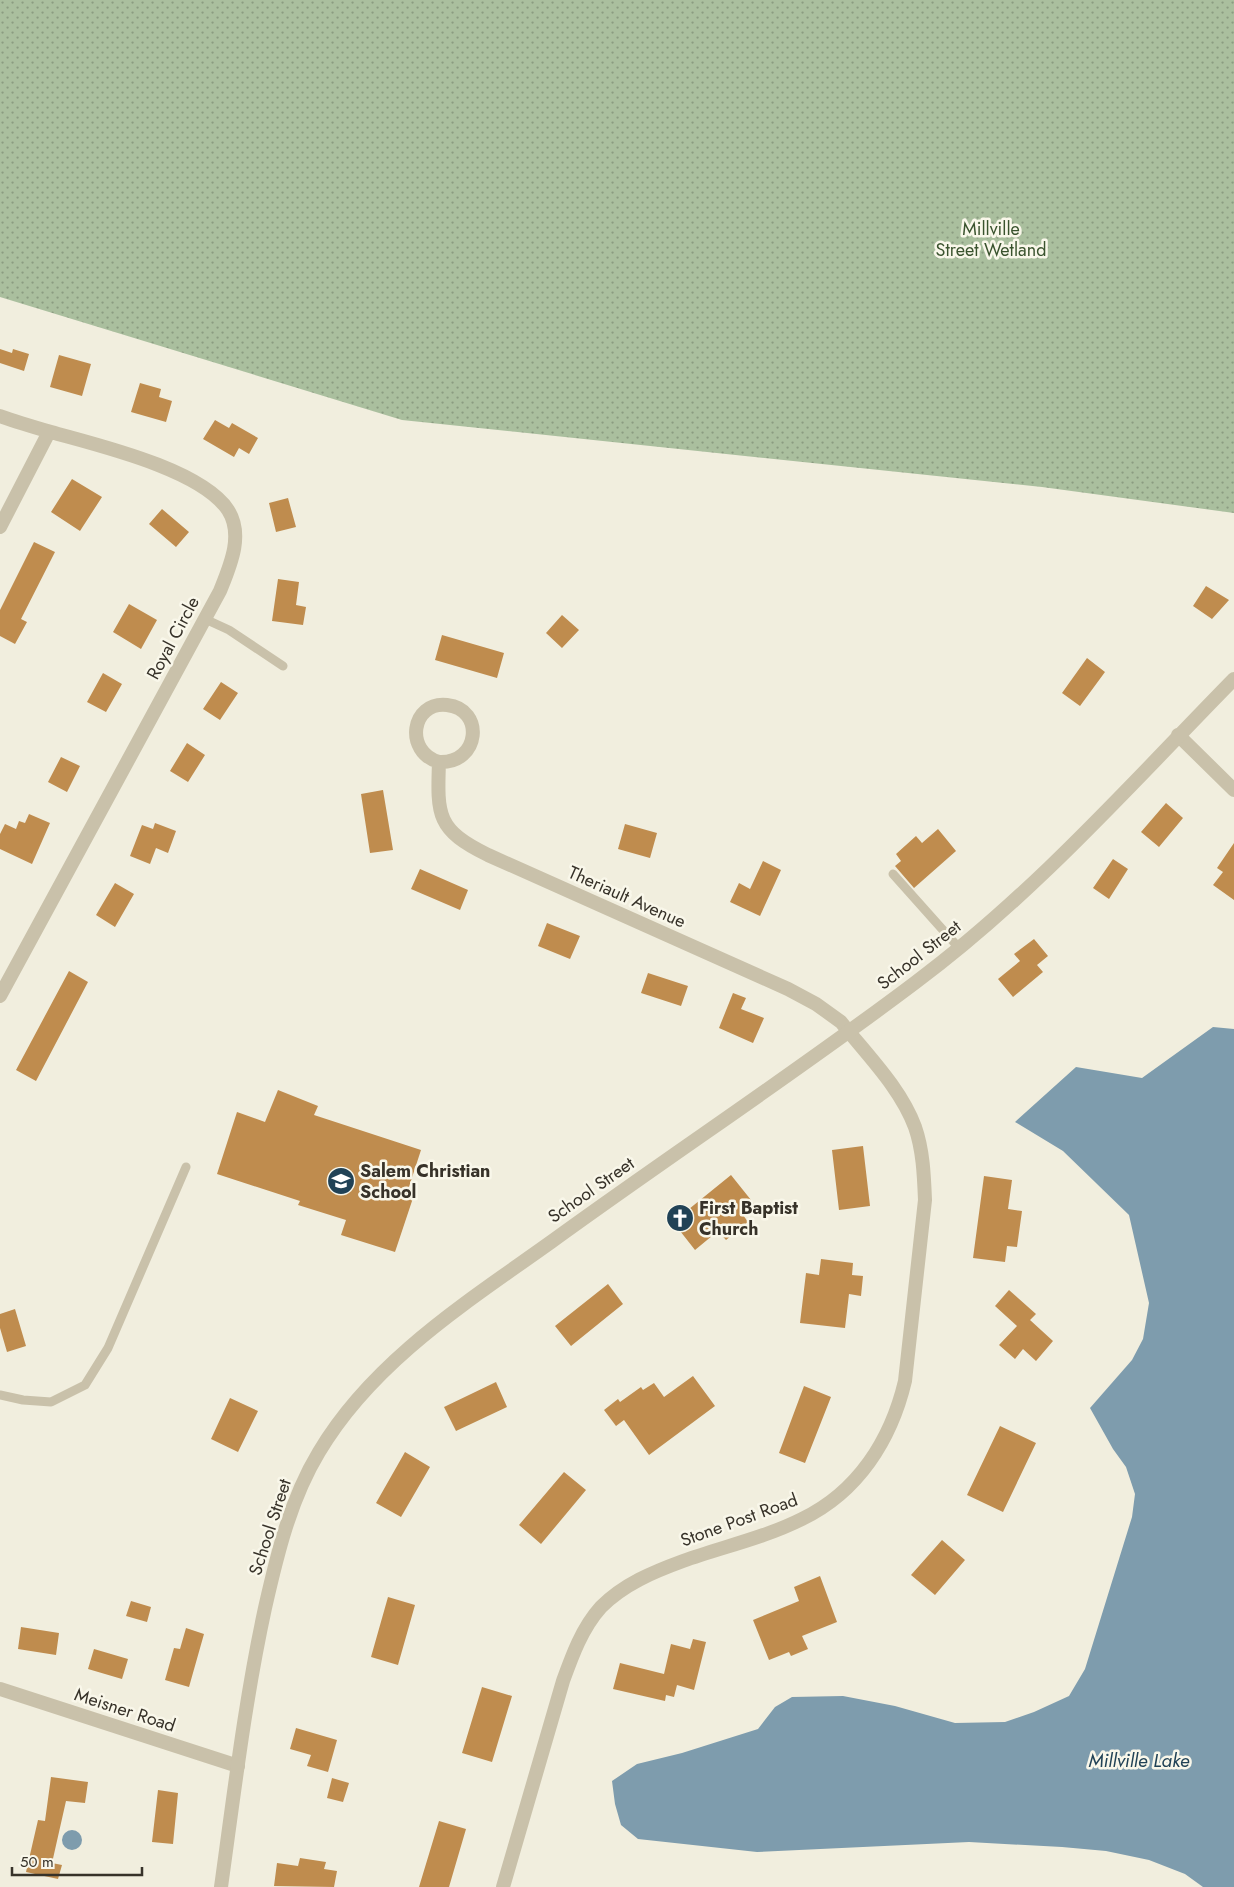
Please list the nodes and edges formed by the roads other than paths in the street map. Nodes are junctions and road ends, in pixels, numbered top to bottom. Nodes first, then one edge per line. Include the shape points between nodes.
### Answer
1 (0, 416) edge
2 (50, 432) junction
3 (0, 527) edge
4 (205, 619) junction
5 (284, 666) dead end
6 (1234, 678) edge
7 (1178, 735) junction
8 (439, 762) junction
9 (1234, 790) edge
10 (893, 874) dead end
11 (959, 948) junction
12 (0, 996) edge
13 (849, 1032) junction
14 (186, 1167) dead end
15 (0, 1395) edge
16 (0, 1689) edge
17 (238, 1766) junction
18 (221, 1887) edge
19 (504, 1887) edge

1 - 2 street, Royal Circle
2 - 3 street
2 - 4 street, Royal Circle via 111,449 178,474 214,495 228,511 234,531 234,552 220,591
4 - 5 lane via 229,630
4 - 12 street, Royal Circle
6 - 7 street, School Street
7 - 9 street
7 - 11 street, School Street via 1073,845
8 - 8 street via 452,762 463,756 472,740 471,722 464,712 453,706 431,708 417,725 420,749 428,758
8 - 13 street, Theriault Avenue via 438,801 441,813 454,835 469,846 788,989 833,1015
10 - 11 lane
11 - 13 street, School Street
13 - 17 street, School Street via 473,1298 419,1339 359,1397 318,1453 290,1516 261,1627
13 - 19 street, Stone Post Road via 906,1108 918,1140 924,1173 910,1348 903,1389 892,1424 883,1443 861,1472 822,1508 782,1528 640,1578 600,1608 577,1645 563,1681
14 - 15 lane via 108,1348 84,1385 51,1402
16 - 17 street, Meisner Road
17 - 18 street, School Street

